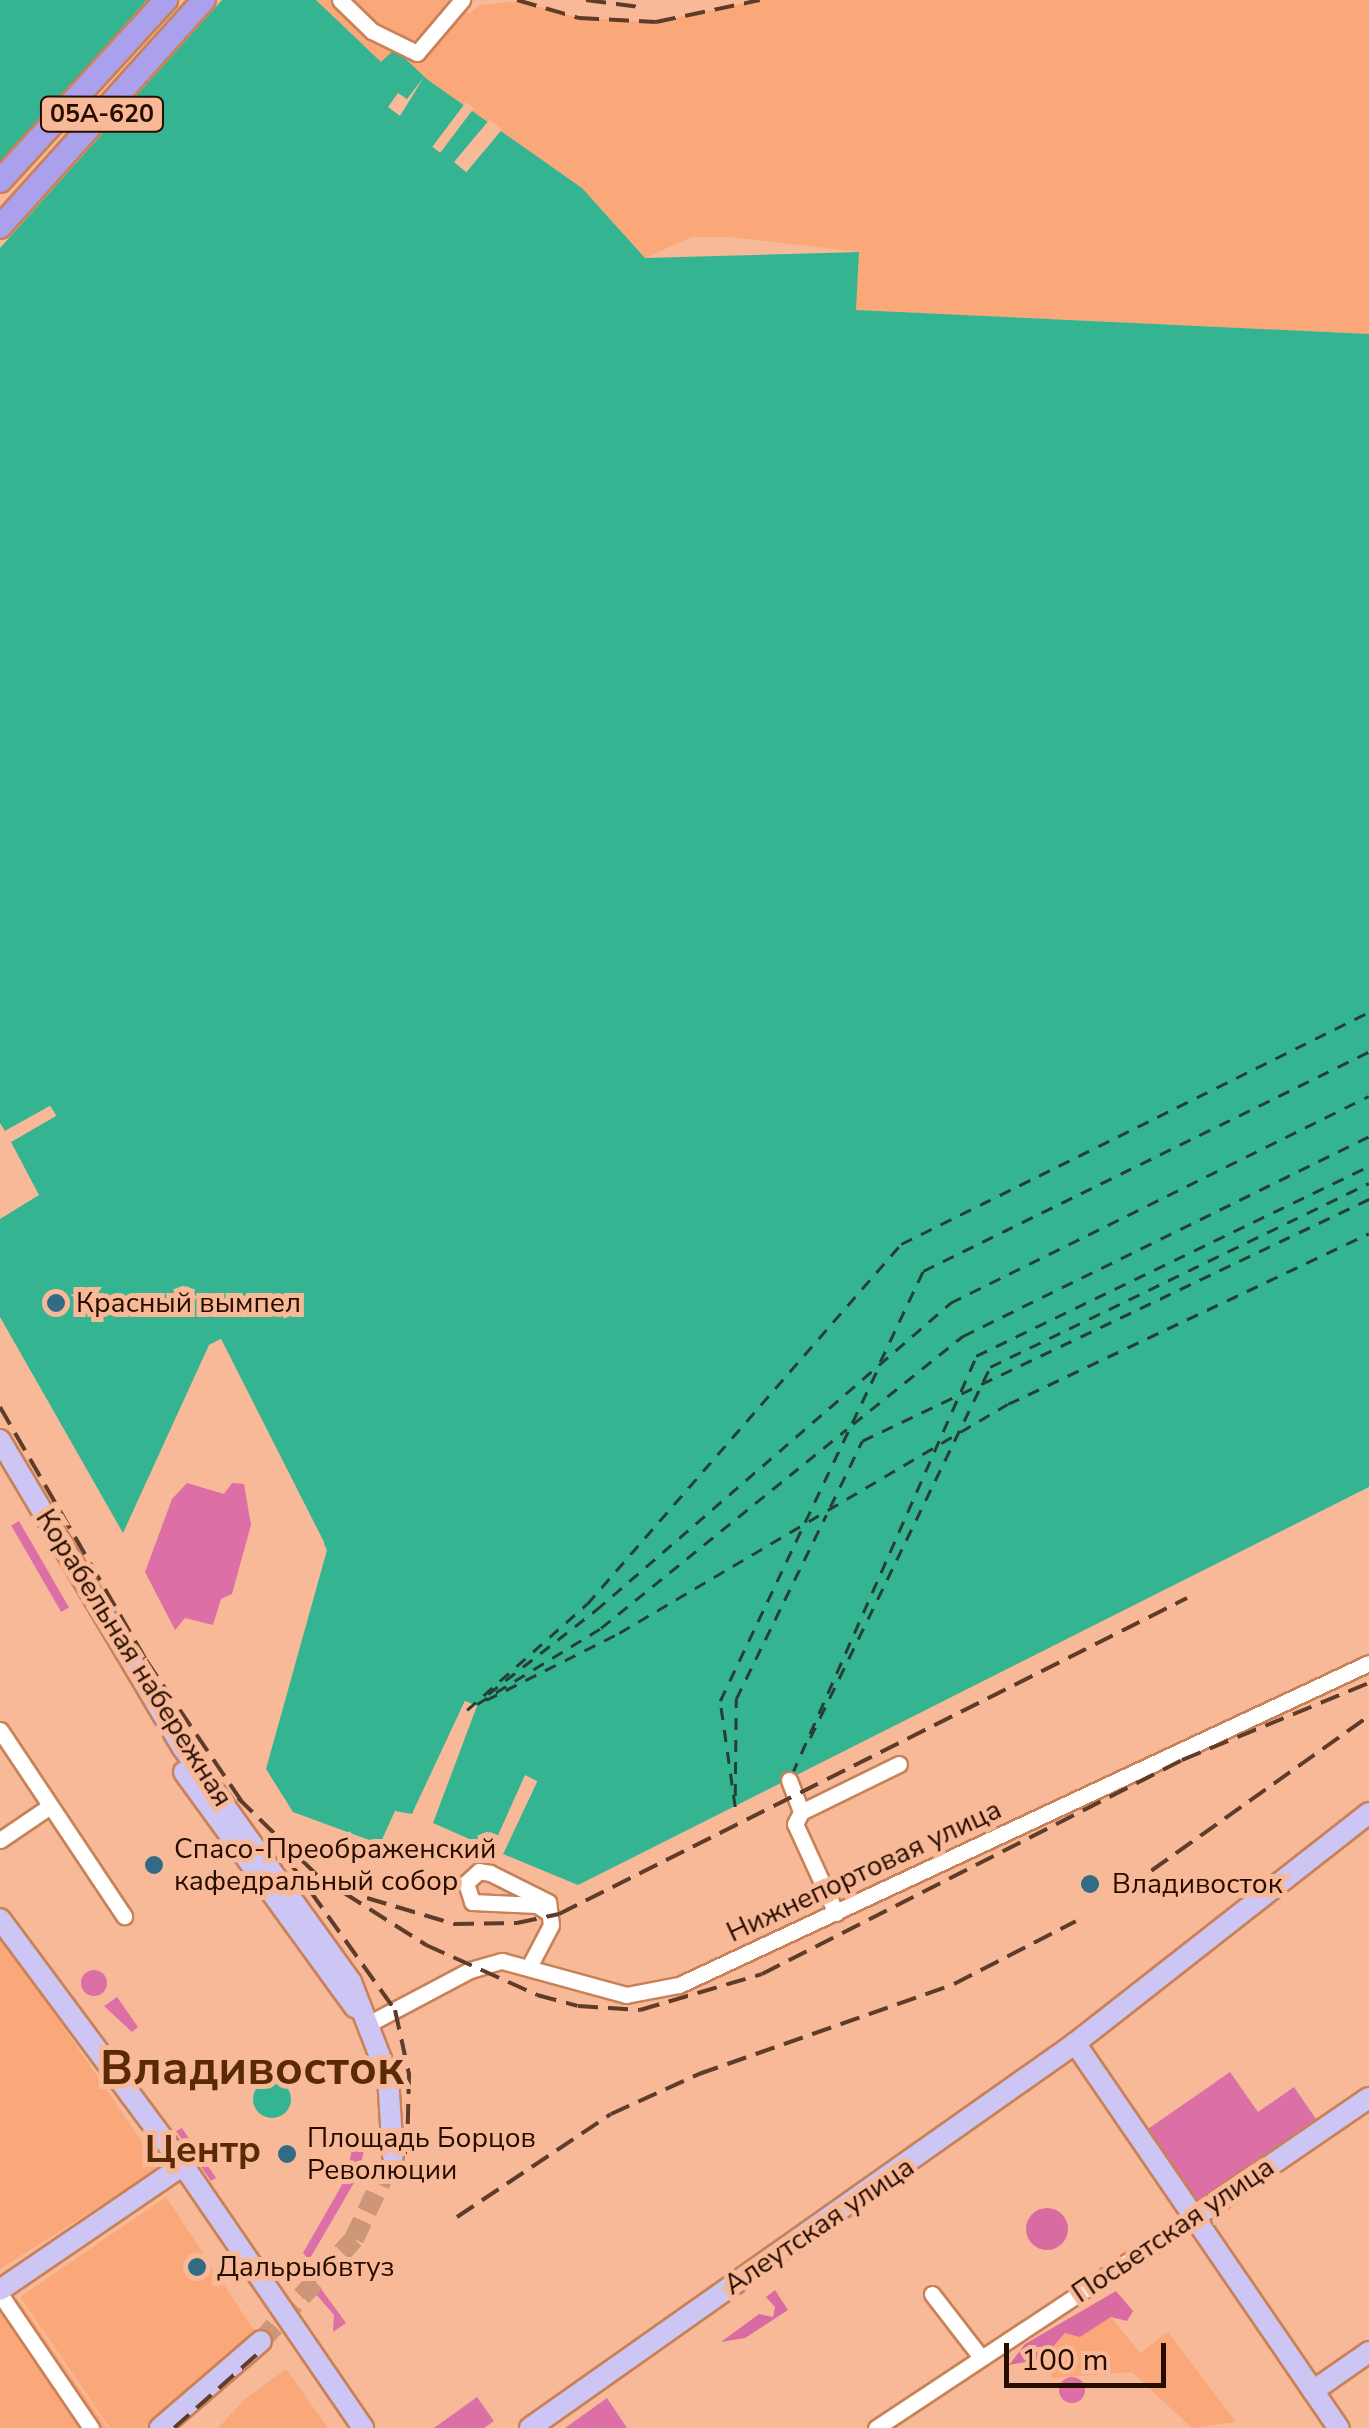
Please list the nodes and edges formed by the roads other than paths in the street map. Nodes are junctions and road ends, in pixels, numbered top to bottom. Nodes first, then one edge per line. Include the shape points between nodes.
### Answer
1 (166, 0) edge
2 (204, 0) edge
3 (340, 0) edge
4 (462, 0) edge
5 (0, 181) edge
6 (0, 227) edge
7 (0, 1440) edge
8 (0, 1462) edge
9 (1369, 1662) edge
10 (0, 1730) edge
11 (899, 1764) dead end
12 (789, 1780) dead end
13 (50, 1806) junction
14 (801, 1812) junction
15 (1369, 1813) edge
16 (0, 1840) edge
17 (548, 1913) junction
18 (836, 1913) junction
19 (124, 1916) dead end
20 (0, 1919) edge
21 (530, 1965) junction
22 (370, 2023) junction
23 (1076, 2043) junction
24 (1369, 2098) edge
25 (393, 2156) tunnel mouth
26 (182, 2166) junction
27 (1192, 2219) junction
28 (0, 2292) edge
29 (932, 2294) dead end
30 (262, 2341) tunnel mouth
31 (1369, 2352) edge
32 (980, 2356) junction
33 (1313, 2391) junction
34 (90, 2428) edge
35 (160, 2428) edge
36 (362, 2428) edge
37 (530, 2428) edge
38 (876, 2428) edge
39 (1339, 2428) edge

1 - 5 highway, 05А-620
2 - 6 highway, 05А-620
3 - 4 street via 372,31 417,52
7 - 22 main road, Корабельная набережная via 184,1748 351,1982
8 - 22 main road, Корабельная набережная via 173,1756 339,1990
9 - 18 street, Нижнепортовая улица
10 - 13 street
11 - 14 street
12 - 14 street
13 - 16 street
13 - 19 street
14 - 18 street via 795,1824
15 - 23 main road, Алеутская улица
17 - 17 street via 540,1895 502,1878 479,1871 468,1878 464,1890 472,1902 538,1905
17 - 21 street via 546,1940
18 - 21 street, Нижнепортовая улица via 647,1994 614,1994
20 - 26 main road
21 - 22 street, Нижнепортовая улица via 476,1968
22 - 25 main road, Корабельная набережная via 392,2094
23 - 27 main road
23 - 37 main road, Алеутская улица
24 - 27 main road, Посьетская улица
26 - 28 main road
26 - 36 main road
27 - 32 street, Посьетская улица
27 - 33 main road
28 - 34 street
29 - 32 street
30 - 35 main road
31 - 33 main road
32 - 38 street, Посьетская улица
33 - 39 main road

